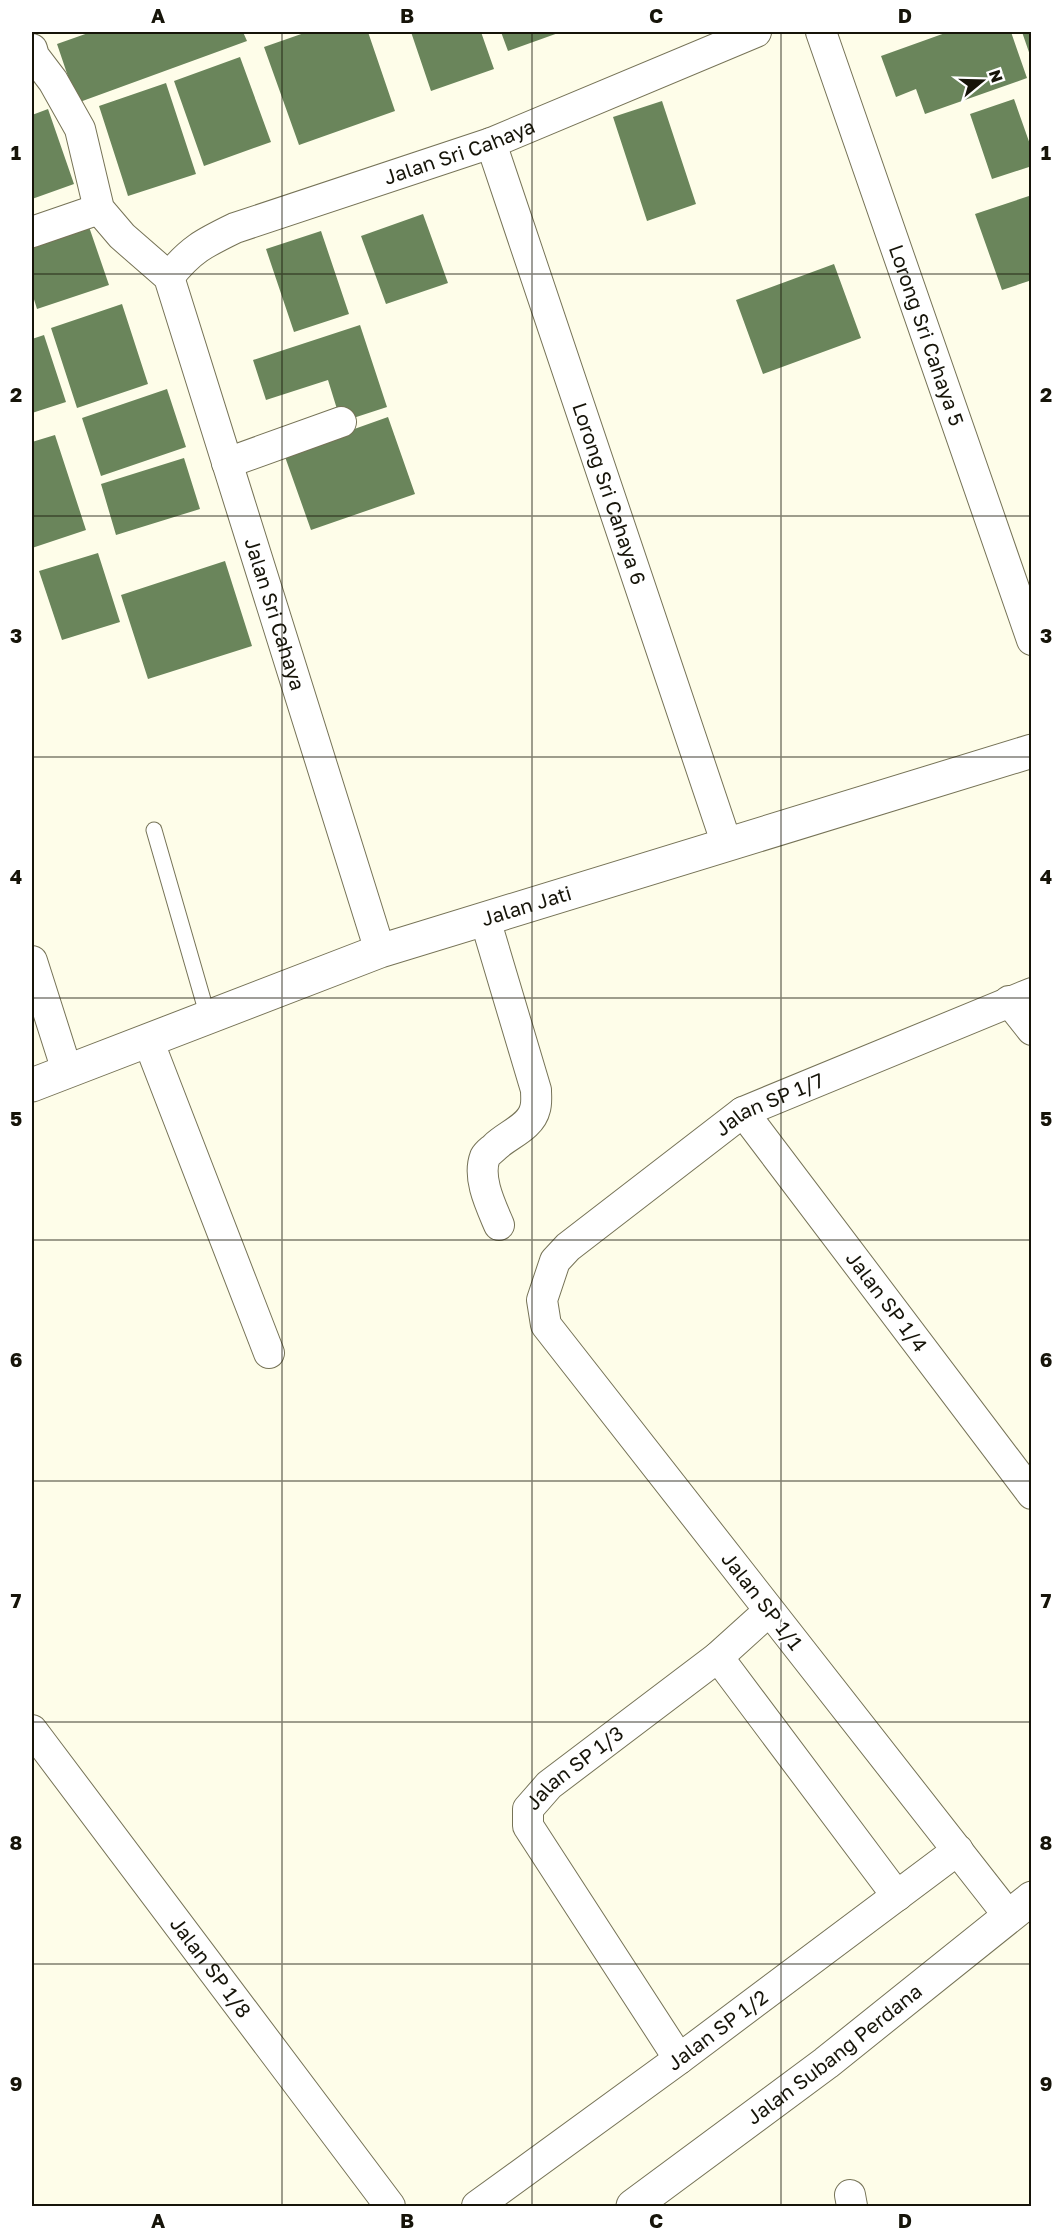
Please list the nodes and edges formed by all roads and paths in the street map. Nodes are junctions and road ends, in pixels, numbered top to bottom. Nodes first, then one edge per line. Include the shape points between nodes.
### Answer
1 (48, 32) edge
2 (756, 32) edge
3 (821, 32) edge
4 (32, 40) edge
5 (32, 49) edge
6 (490, 143) junction
7 (99, 209) junction
8 (32, 232) edge
9 (169, 278) junction
10 (341, 422) dead end
11 (227, 463) junction
12 (1032, 640) edge
13 (1032, 751) edge
14 (154, 830) dead end
15 (728, 845) junction
16 (485, 919) junction
17 (380, 951) junction
18 (32, 961) edge
19 (1021, 997) edge
20 (208, 1017) junction
21 (1032, 1030) edge
22 (148, 1040) junction
23 (67, 1071) junction
24 (32, 1085) edge
25 (742, 1112) junction
26 (499, 1226) dead end
27 (548, 1278) joint
28 (269, 1353) dead end
29 (1032, 1494) edge
30 (770, 1611) junction
31 (718, 1657) junction
32 (32, 1730) edge
33 (958, 1850) junction
34 (897, 1896) junction
35 (1020, 1906) edge
36 (679, 2059) junction
37 (390, 2206) edge
38 (477, 2206) edge
39 (633, 2206) edge

1 - 4 street
2 - 6 street, Jalan Sri Cahaya
3 - 12 street, Lorong Sri Cahaya 5
5 - 7 street via 80,129
6 - 9 street, Jalan Sri Cahaya via 235,228 202,243
6 - 15 street, Lorong Sri Cahaya 6
7 - 8 street
7 - 9 street via 122,236
9 - 11 street, Jalan Sri Cahaya
10 - 11 street
11 - 17 street, Jalan Sri Cahaya
13 - 15 street, Jalan Jati
14 - 20 lane
15 - 16 street, Jalan Jati
16 - 17 street, Jalan Jati
16 - 26 street via 536,1090 531,1118 486,1156 483,1174
17 - 20 street, Jalan Jati
18 - 23 street
19 - 21 street
19 - 25 street, Jalan SP 1/7
20 - 22 street, Jalan Jati
22 - 23 street, Jalan Jati
22 - 28 street
23 - 24 street, Jalan Jati
25 - 27 street, Jalan SP 1/7 via 568,1247 555,1261
25 - 29 street, Jalan SP 1/4
27 - 30 street, Jalan SP 1/1 via 542,1300 546,1325
30 - 31 street, Jalan SP 1/3
30 - 33 street, Jalan SP 1/1
31 - 34 street
31 - 36 street, Jalan SP 1/3 via 549,1785 528,1809 528,1826
32 - 37 street, Jalan SP 1/8
33 - 34 street, Jalan SP 1/2
33 - 35 street, Jalan SP 1/1
34 - 36 street, Jalan SP 1/2
35 - 39 street, Jalan Subang Perdana via 826,2063
36 - 38 street, Jalan SP 1/2

